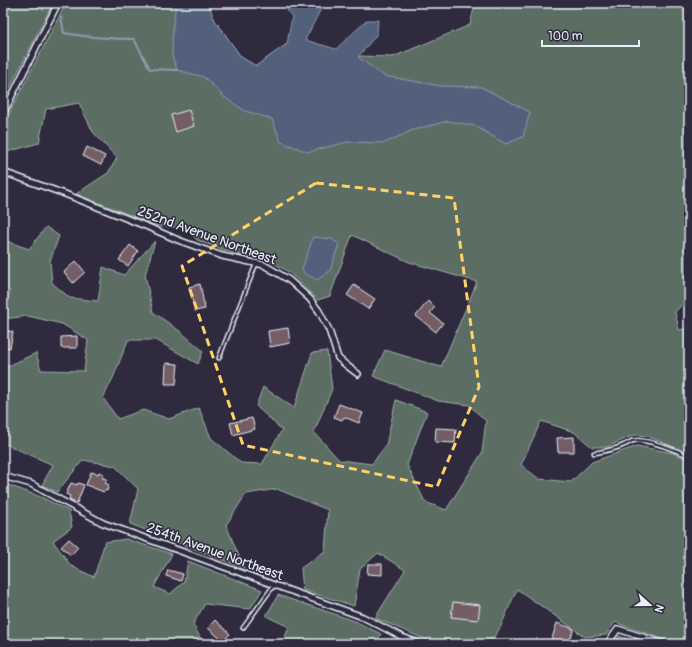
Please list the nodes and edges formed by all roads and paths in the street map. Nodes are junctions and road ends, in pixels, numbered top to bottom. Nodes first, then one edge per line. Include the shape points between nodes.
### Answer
1 (58, 3) edge
2 (3, 114) edge
3 (3, 172) edge
4 (256, 263) junction
5 (219, 358) dead end
6 (358, 374) dead end
7 (594, 453) dead end
8 (689, 456) edge
9 (3, 476) edge
10 (274, 585) junction
11 (244, 628) dead end
12 (421, 644) edge
13 (607, 644) edge
14 (664, 644) edge

1 - 2 street
3 - 4 street, 252nd Avenue Northeast via 222,256
4 - 5 lane
4 - 6 street, 252nd Avenue Northeast via 289,280 310,299 329,330 338,358
7 - 8 lane via 643,440
9 - 10 street, 254th Avenue Northeast via 31,484 103,523
10 - 11 lane
10 - 12 street, 254th Avenue Northeast via 363,617
13 - 14 street via 618,629

